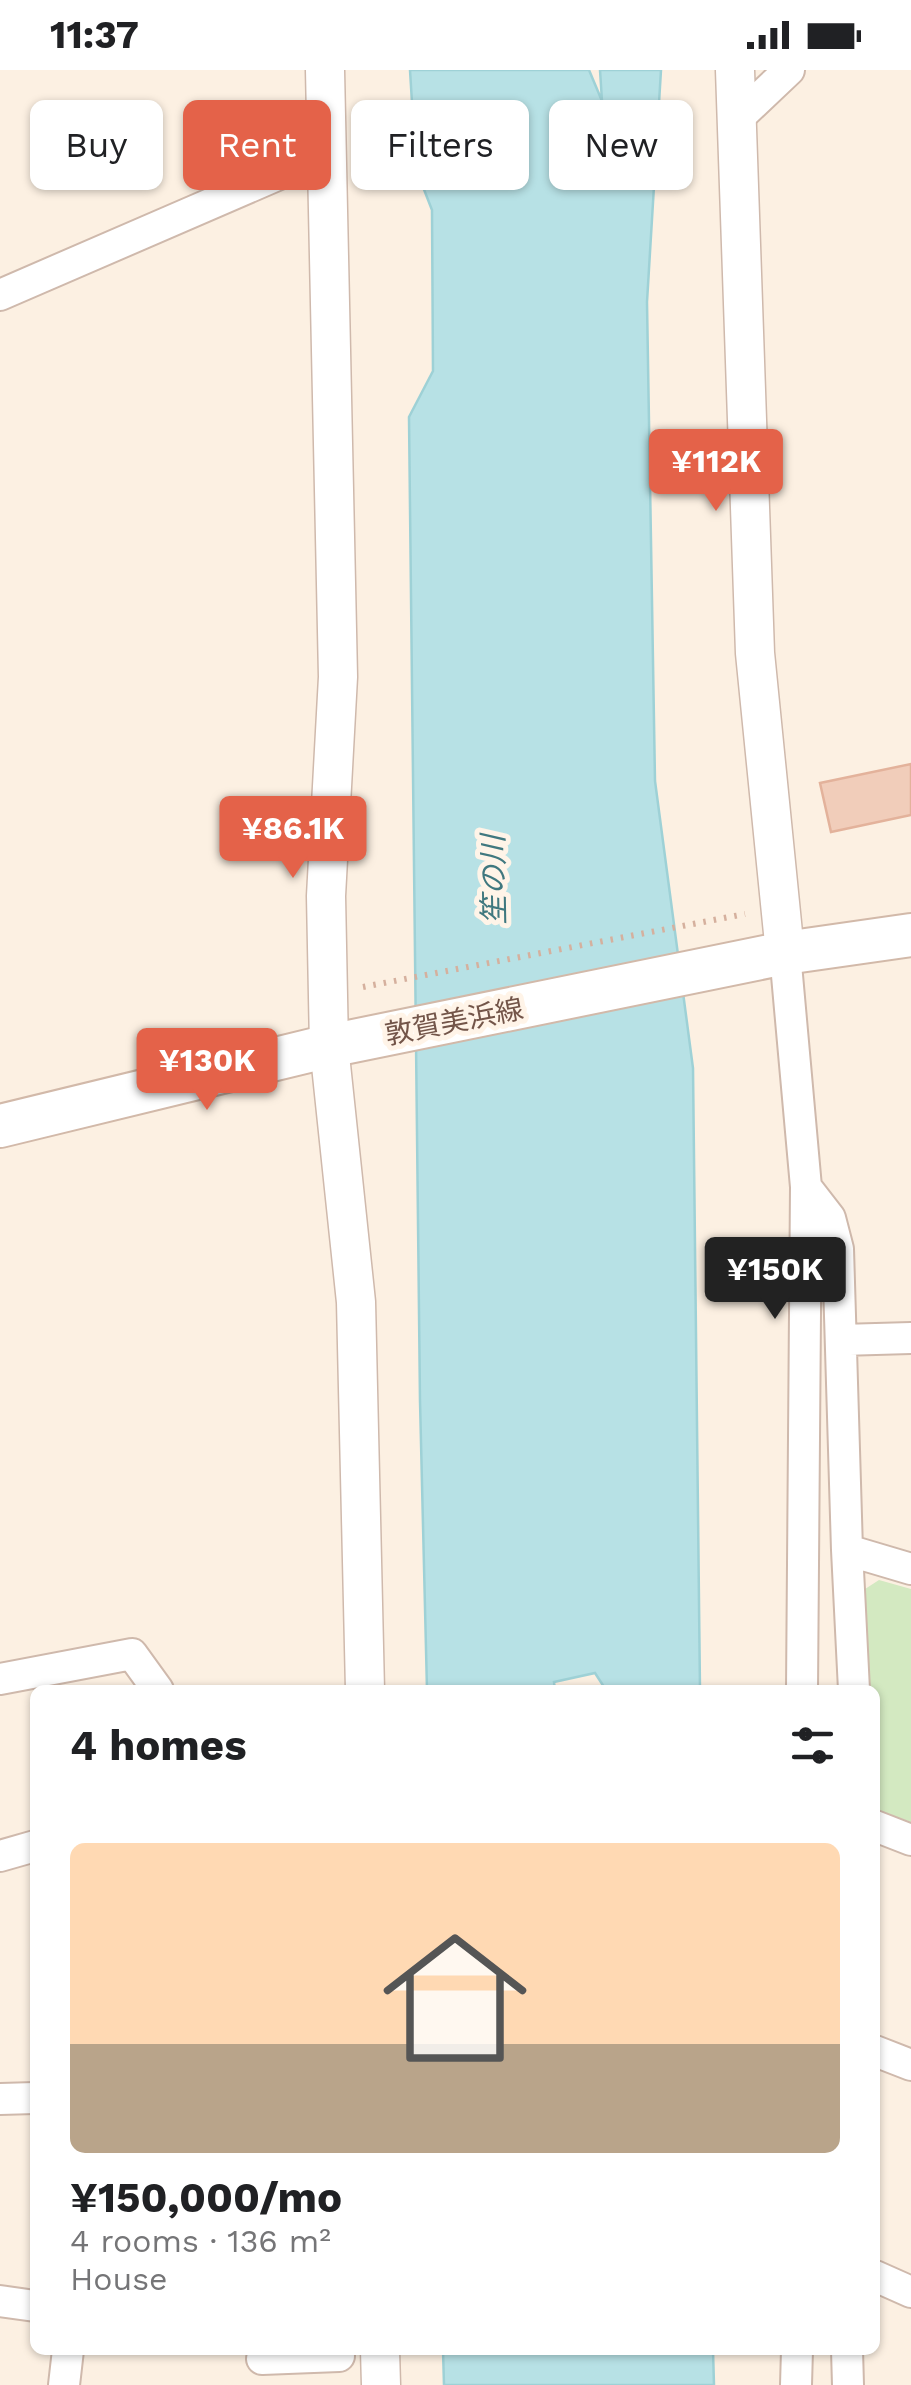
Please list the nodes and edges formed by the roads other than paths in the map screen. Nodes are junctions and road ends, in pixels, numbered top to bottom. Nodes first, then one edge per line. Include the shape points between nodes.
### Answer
1 (325, 70) edge
2 (734, 70) edge
3 (788, 70) edge
4 (326, 100) edge
5 (735, 121) junction
6 (243, 190) edge
7 (329, 190) edge
8 (0, 295) edge
9 (911, 934) edge
10 (775, 956) junction
11 (329, 1046) junction
12 (0, 1126) edge
13 (806, 1188) junction
14 (911, 1338) edge
15 (841, 1340) junction
16 (848, 1550) junction
17 (911, 1569) edge
18 (0, 1679) edge
19 (154, 1685) edge
20 (365, 1685) edge
21 (802, 1685) edge
22 (854, 1685) edge
23 (880, 1828) edge
24 (911, 1840) edge
25 (30, 1855) edge
26 (0, 1856) edge
27 (880, 2052) edge
28 (911, 2065) edge
29 (30, 2098) edge
30 (0, 2099) edge
31 (880, 2278) edge
32 (911, 2292) edge
33 (0, 2302) edge
34 (30, 2305) edge
35 (67, 2355) edge
36 (380, 2355) edge
37 (797, 2355) edge
38 (847, 2355) edge
39 (338, 2356) dead end
40 (260, 2365) edge
41 (849, 2384) edge
42 (64, 2385) edge
43 (380, 2385) edge
44 (796, 2385) edge

1 - 4 street
2 - 5 street
3 - 5 street
5 - 10 street
6 - 8 street
7 - 11 street via 338,677 326,896
9 - 10 main road, 敦賀美浜線
10 - 11 main road, 敦賀美浜線
10 - 13 street
11 - 12 main road, 敦賀美浜線
11 - 20 street via 356,1302
13 - 15 street via 830,1218 838,1249
13 - 21 street
14 - 15 street
15 - 16 street
16 - 17 street
16 - 22 street
18 - 19 street via 132,1654
23 - 24 street
25 - 26 street
27 - 28 street
29 - 30 street
31 - 32 street
33 - 34 street
35 - 42 street
36 - 43 street
37 - 44 street
38 - 41 street
39 - 40 street

